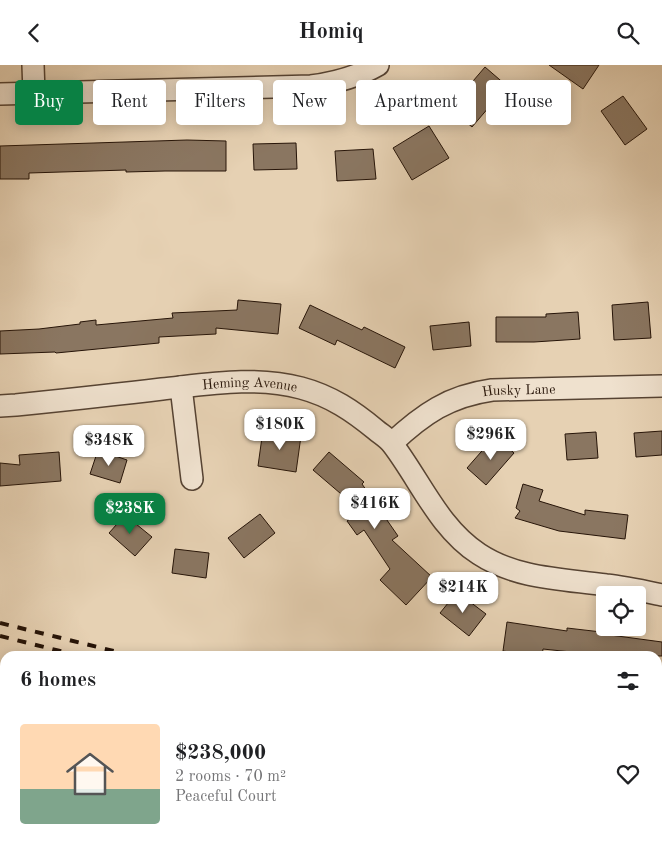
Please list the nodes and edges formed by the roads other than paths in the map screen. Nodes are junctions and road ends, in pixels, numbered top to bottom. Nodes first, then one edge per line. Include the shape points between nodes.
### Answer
1 (32, 65) edge
2 (378, 65) edge
3 (33, 80) edge
4 (83, 92) edge
5 (0, 93) edge
6 (15, 93) edge
7 (662, 386) edge
8 (181, 387) junction
9 (0, 405) edge
10 (392, 443) junction
11 (192, 479) dead end
12 (662, 595) edge

1 - 3 street
2 - 4 street via 334,83
5 - 6 street
7 - 10 street, Husky Lane via 478,392 425,414
8 - 9 street, Heming Avenue
8 - 10 street, Heming Avenue via 249,381 302,389 352,411
8 - 11 street
10 - 12 street, Heming Avenue via 438,515 479,555 534,576

